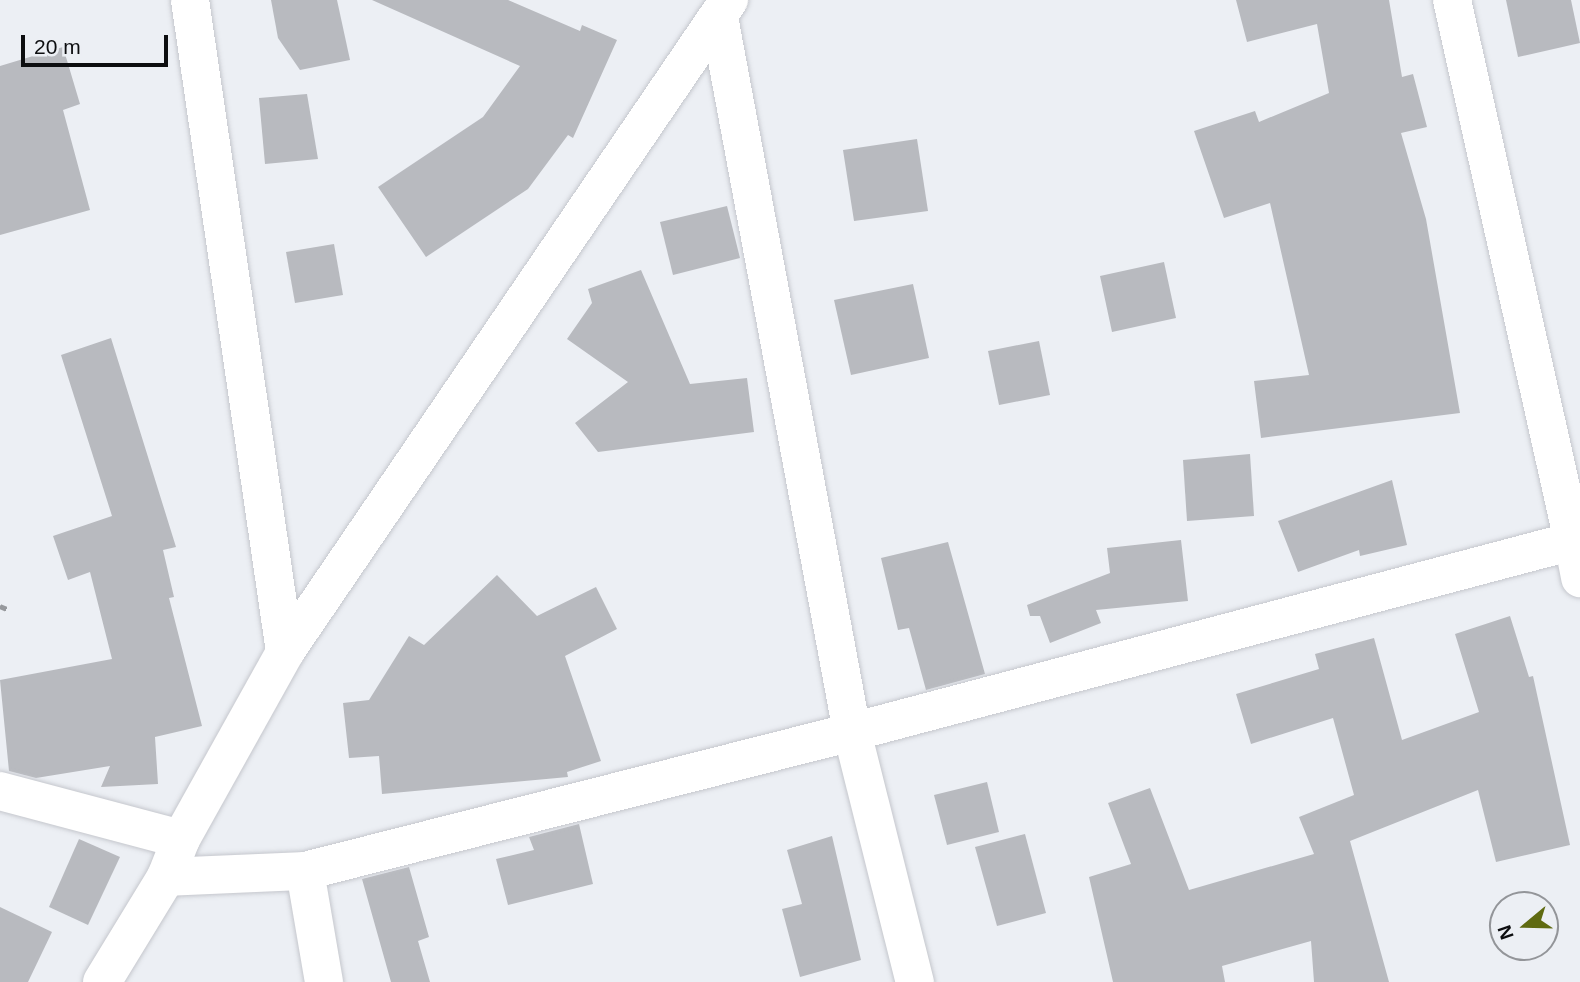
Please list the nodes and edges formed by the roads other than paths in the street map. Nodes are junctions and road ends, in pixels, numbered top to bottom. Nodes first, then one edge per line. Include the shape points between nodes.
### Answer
1 (190, 0) edge
2 (1451, 0) edge
3 (724, 8) edge
4 (1577, 540) edge
5 (1580, 578) edge
6 (285, 652) junction
7 (852, 732) junction
8 (0, 791) edge
9 (181, 839) junction
10 (305, 871) junction
11 (166, 877) junction
12 (102, 982) edge
13 (324, 982) edge
14 (915, 982) edge

1 - 6 street
2 - 4 street
3 - 6 street
3 - 7 street
4 - 5 street
4 - 7 street
6 - 9 street
7 - 10 street
7 - 14 street
8 - 9 street
9 - 11 street
10 - 11 street
10 - 13 street
11 - 12 street

